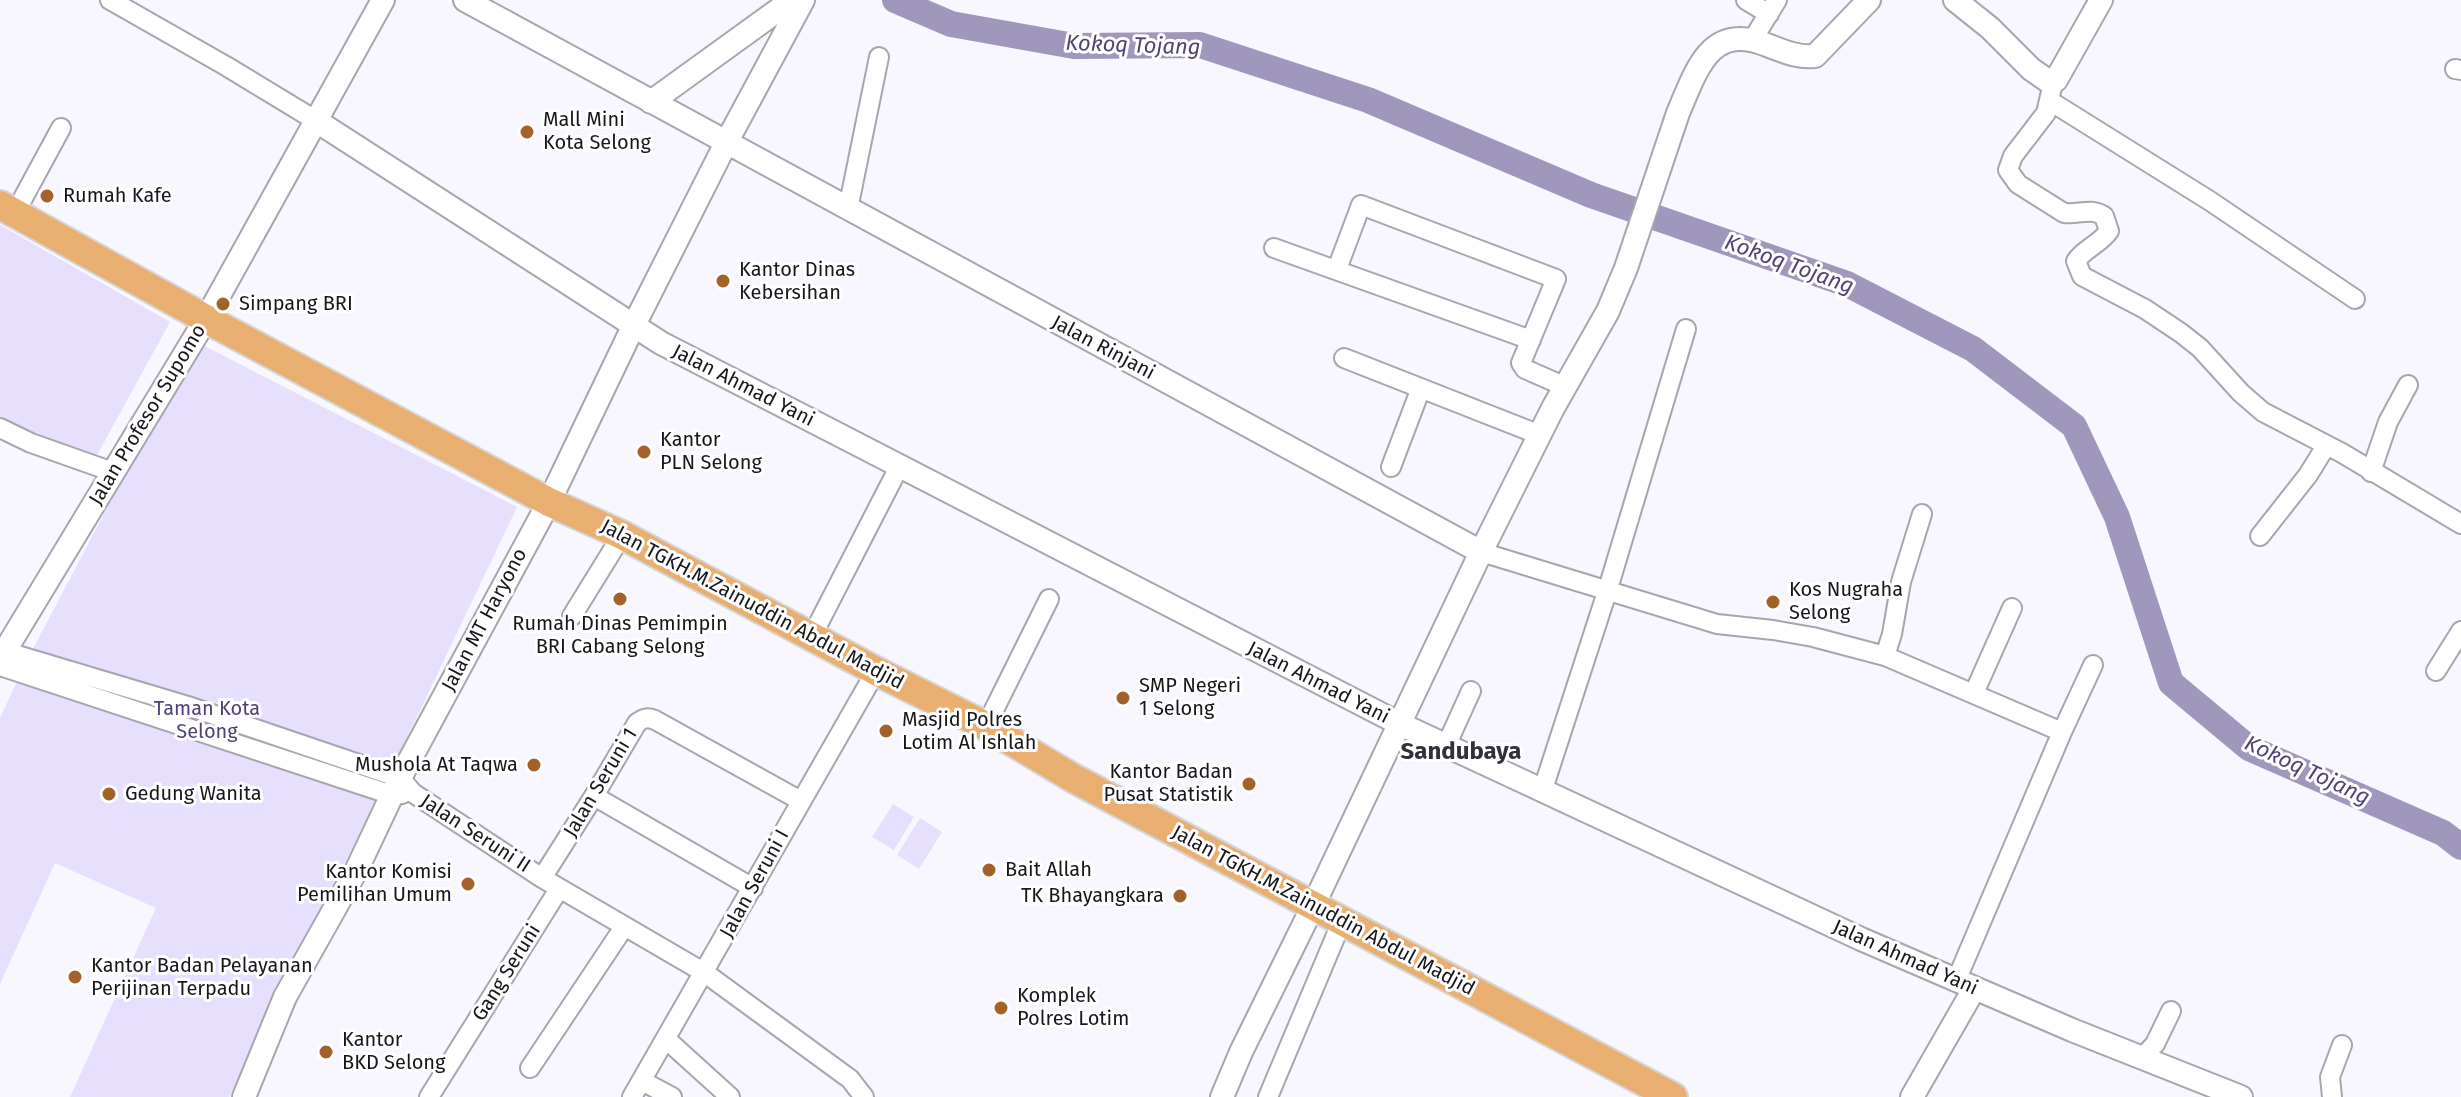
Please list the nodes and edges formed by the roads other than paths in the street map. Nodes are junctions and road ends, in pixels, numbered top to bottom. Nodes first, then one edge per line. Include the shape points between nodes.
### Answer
1 (110, 0) edge
2 (383, 0) edge
3 (465, 0) edge
4 (792, 0) edge
5 (803, 0) edge
6 (1746, 0) edge
7 (1869, 0) edge
8 (1955, 0) edge
9 (2101, 0) edge
10 (1773, 7) edge
11 (1753, 39) junction
12 (879, 57) dead end
13 (2052, 92) junction
14 (651, 102) junction
15 (315, 120) junction
16 (61, 128) dead end
17 (726, 143) junction
18 (7, 209) edge
19 (848, 209) junction
20 (1274, 248) dead end
21 (1337, 269) junction
22 (2355, 299) dead end
23 (206, 319) junction
24 (633, 327) junction
25 (1686, 329) dead end
26 (1531, 340) junction
27 (1344, 358) dead end
28 (2408, 385) dead end
29 (1566, 387) junction
30 (1421, 388) junction
31 (0, 428) edge
32 (1540, 435) junction
33 (2326, 446) junction
34 (899, 467) junction
35 (1391, 467) dead end
36 (113, 472) junction
37 (2371, 472) junction
38 (549, 502) junction
39 (1922, 514) dead end
40 (2461, 524) edge
41 (622, 535) junction
42 (2260, 536) dead end
43 (1481, 552) junction
44 (1607, 592) junction
45 (1049, 599) dead end
46 (2012, 608) dead end
47 (572, 616) dead end
48 (2461, 631) edge
49 (812, 636) junction
50 (1885, 656) junction
51 (1, 657) edge
52 (2093, 665) dead end
53 (876, 671) junction
54 (2436, 671) dead end
55 (1471, 691) dead end
56 (1974, 693) junction
57 (1400, 724) junction
58 (986, 726) junction
59 (2062, 732) junction
60 (1446, 746) junction
61 (402, 789) junction
62 (1542, 792) junction
63 (594, 796) junction
64 (801, 801) junction
65 (542, 878) junction
66 (753, 888) junction
67 (559, 889) junction
68 (1313, 906) junction
69 (1342, 921) junction
70 (624, 927) junction
71 (705, 973) junction
72 (1965, 985) junction
73 (2171, 1011) dead end
74 (666, 1039) junction
75 (2342, 1045) dead end
76 (2142, 1058) junction
77 (530, 1068) dead end
78 (637, 1089) edge
79 (244, 1097) edge
80 (429, 1097) edge
81 (672, 1097) edge
82 (730, 1097) edge
83 (864, 1097) edge
84 (1222, 1097) edge
85 (1268, 1097) edge
86 (1673, 1097) edge
87 (1912, 1097) edge
88 (2241, 1097) edge
89 (2332, 1097) edge

1 - 15 street
2 - 15 street, Jalan Profesor Supomo
3 - 14 street, Jalan Rinjani
4 - 14 street
5 - 17 street, Jalan MT Haryono
6 - 10 street
7 - 11 street via 1815,56 1792,54
8 - 13 street via 2048,82
9 - 13 street
10 - 11 street
11 - 29 street via 1735,37 1710,51 1689,88 1626,268
12 - 19 street
13 - 22 street
13 - 33 street via 2046,113 2008,170 2018,184 2064,213 2090,210 2104,216 2109,231 2076,261 2082,276 2181,333 2252,404
14 - 17 street, Jalan Rinjani
15 - 23 street, Jalan Profesor Supomo
15 - 24 street, Jalan Ahmad Yani
16 - 18 street
17 - 19 street, Jalan Rinjani
17 - 24 street, Jalan MT Haryono
18 - 23 main road, Jalan TGKH.M.Zainuddin Abdul Madjid
19 - 43 street, Jalan Rinjani
20 - 21 street
21 - 26 street
21 - 26 street via 1361,205 1556,279
23 - 36 street, Jalan Profesor Supomo
23 - 38 main road, Jalan TGKH.M.Zainuddin Abdul Madjid
24 - 34 street, Jalan Ahmad Yani
24 - 38 street, Jalan MT Haryono
25 - 44 street
26 - 29 street via 1521,363 1525,369
27 - 30 street
28 - 37 street
29 - 32 street
30 - 32 street
30 - 35 street
31 - 36 street
32 - 43 street
33 - 37 street
33 - 42 street
34 - 49 street
34 - 57 street, Jalan Ahmad Yani
36 - 51 street, Jalan Profesor Supomo
37 - 40 street
38 - 41 main road, Jalan TGKH.M.Zainuddin Abdul Madjid
38 - 61 street, Jalan MT Haryono
39 - 50 street
41 - 47 street
41 - 49 main road, Jalan TGKH.M.Zainuddin Abdul Madjid
43 - 44 street
43 - 57 street
44 - 50 street via 1717,624 1813,637
44 - 62 street
45 - 58 street
46 - 56 street
48 - 54 street
49 - 53 main road, Jalan TGKH.M.Zainuddin Abdul Madjid
50 - 56 street
51 - 61 street, Jalan Seruni II via 188,706
52 - 59 street
53 - 58 main road, Jalan TGKH.M.Zainuddin Abdul Madjid
53 - 64 street, Jalan Seruni I
55 - 60 street
56 - 59 street
57 - 60 street, Jalan Ahmad Yani
57 - 68 street
58 - 68 main road, Jalan TGKH.M.Zainuddin Abdul Madjid
59 - 72 street
60 - 62 street, Jalan Ahmad Yani
61 - 65 street, Jalan Seruni II
61 - 79 street, Jalan MT Haryono via 285,997
62 - 72 street, Jalan Ahmad Yani
63 - 64 street, Jalan Seruni 1 via 637,723 648,718
63 - 65 street, Jalan Seruni 1
63 - 66 street
64 - 66 street, Jalan Seruni I
65 - 67 street, Jalan Seruni II
66 - 71 street, Jalan Seruni I
67 - 70 street, Jalan Seruni II
67 - 80 street, Gang Seruni
68 - 69 main road, Jalan TGKH.M.Zainuddin Abdul Madjid
68 - 84 street
69 - 85 street
69 - 86 main road, Jalan TGKH.M.Zainuddin Abdul Madjid
70 - 71 street, Jalan Seruni II
70 - 77 street
71 - 74 street, Jalan Seruni I
71 - 83 street, Jalan Seruni II via 850,1079
72 - 76 street, Jalan Ahmad Yani
72 - 87 street
73 - 76 street
74 - 78 street, Jalan Seruni I
74 - 82 street
75 - 89 street via 2330,1077
76 - 88 street, Jalan Ahmad Yani
78 - 81 street

